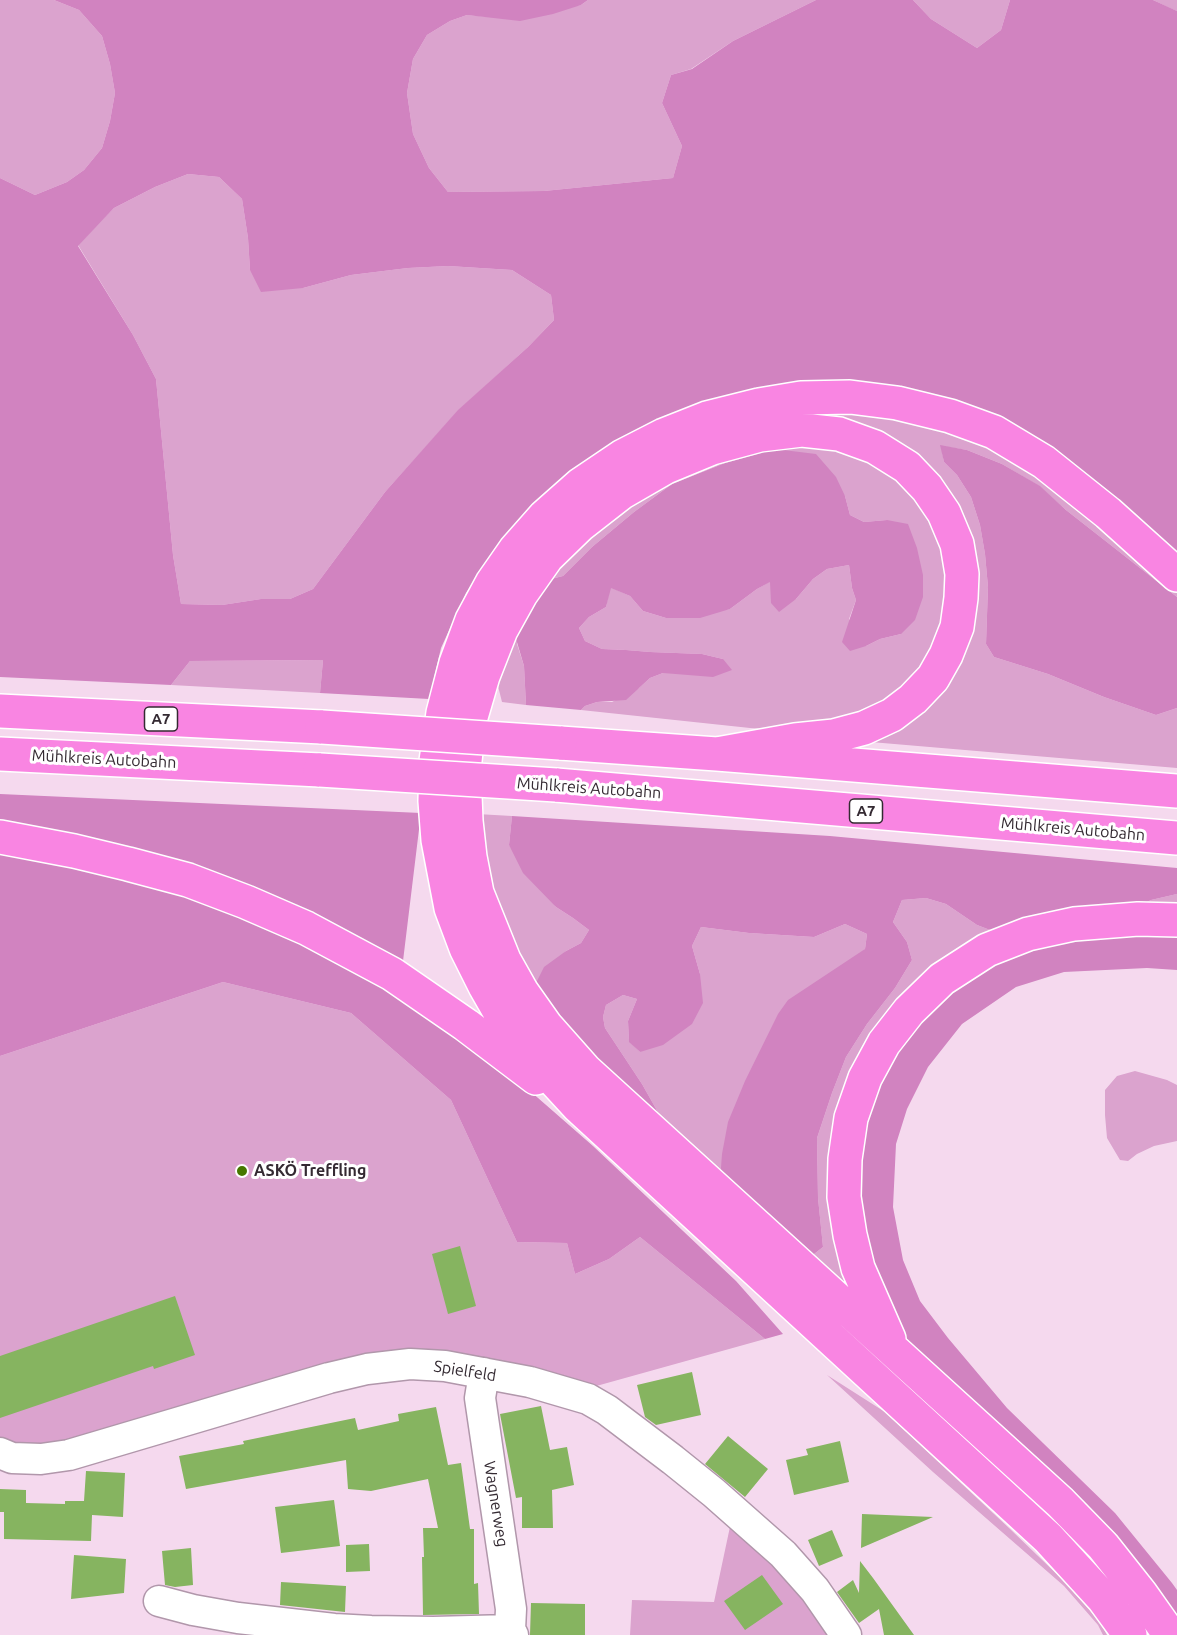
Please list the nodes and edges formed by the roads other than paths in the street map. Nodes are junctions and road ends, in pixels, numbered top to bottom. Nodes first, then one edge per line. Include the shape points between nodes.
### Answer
1 (1177, 575) edge
2 (0, 711) edge
3 (0, 754) edge
4 (717, 754) junction
5 (1177, 791) edge
6 (0, 837) edge
7 (1177, 838) edge
8 (1177, 920) edge
9 (578, 1106) junction
10 (893, 1349) junction
11 (484, 1373) junction
12 (0, 1453) edge
13 (159, 1601) dead end
14 (511, 1632) edge
15 (846, 1635) edge
16 (1130, 1635) edge
17 (1170, 1635) edge

1 - 9 highway via 1053,469 994,432 950,416 850,397 759,405 696,422 623,456 580,485 545,516 492,583 472,620 443,712 435,801 443,872 466,948 505,1021
2 - 4 highway, A7, bridge via 322,727
3 - 7 highway, Mühlkreis Autobahn / A7, bridge via 556,785
4 - 5 highway, A7
4 - 10 highway via 864,728 914,699 933,678 946,655 957,627 961,598 957,544 944,513 927,488 907,467 875,447 839,434 802,430 741,440 666,467 621,493 580,525 547,558 501,630 470,724 464,770 466,821 477,893 504,960 546,1026 585,1070
6 - 9 highway via 188,880 306,928 392,974
8 - 10 highway via 1074,924 1028,934 987,950 942,979 884,1043 865,1078 851,1118 844,1197 858,1268
9 - 16 highway via 1048,1538 1103,1598
10 - 17 highway via 1103,1546
11 - 12 street, Spielfeld via 410,1364 367,1369 69,1455 22,1459
11 - 14 street, Wagnerweg via 480,1398
11 - 15 street, Spielfeld via 564,1391 607,1410 714,1493 783,1554 815,1590
13 - 14 street via 237,1618 334,1629

